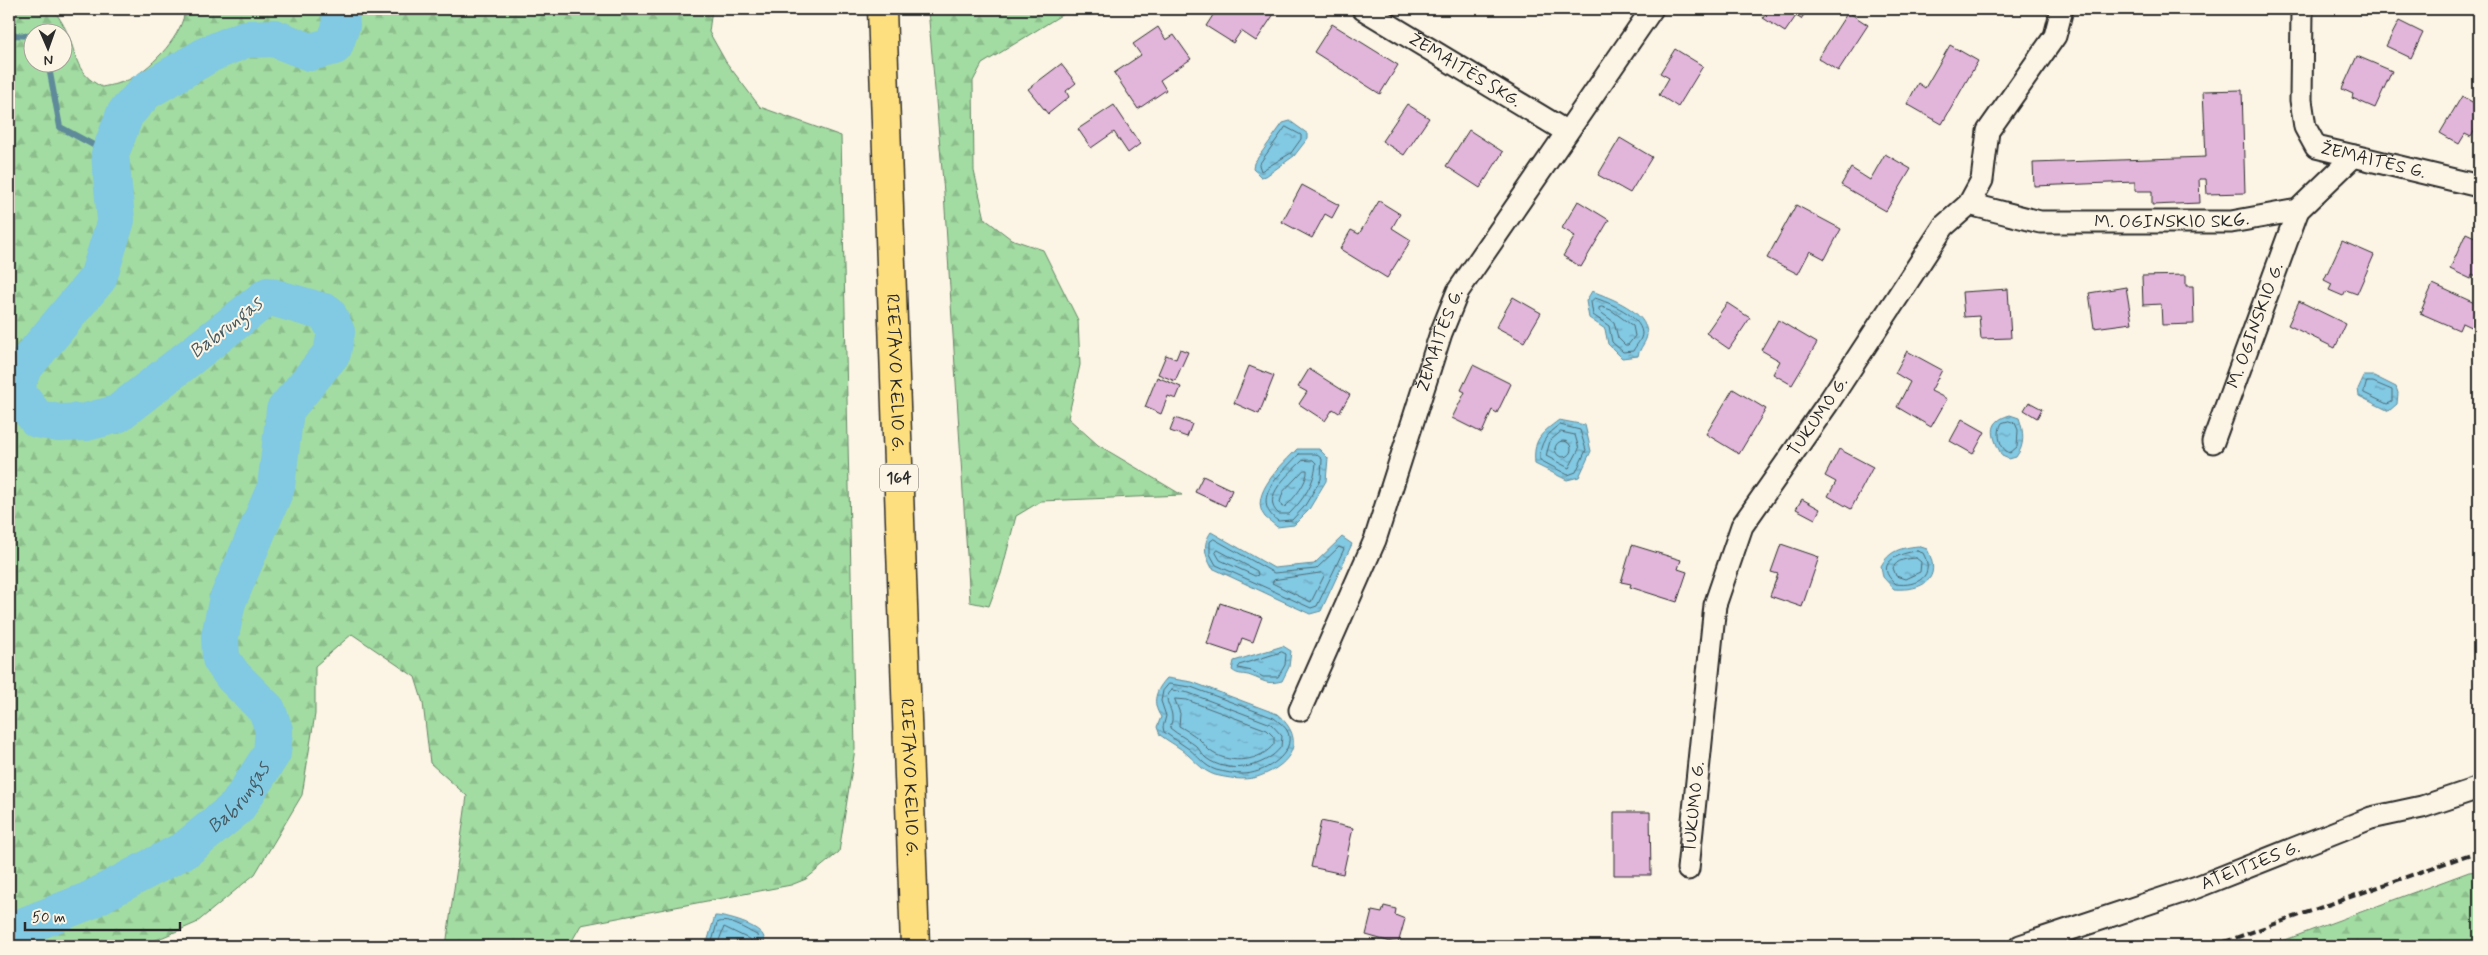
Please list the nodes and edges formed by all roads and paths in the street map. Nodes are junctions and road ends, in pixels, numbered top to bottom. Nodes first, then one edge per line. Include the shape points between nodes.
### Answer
1 (882, 9) edge
2 (1363, 9) edge
3 (1652, 9) edge
4 (2062, 9) edge
5 (2302, 9) edge
6 (1567, 132) junction
7 (2354, 156) junction
8 (2479, 186) edge
9 (1969, 204) junction
10 (2298, 210) junction
11 (2213, 442) dead end
12 (1300, 710) dead end
13 (2479, 788) edge
14 (1688, 869) dead end
15 (916, 946) edge
16 (2020, 946) edge

1 - 15 main road, RIETAVO KELIO G. / 164
2 - 6 street, ŽEMAITĖS SKG.
3 - 6 street, ŽEMAITĖS G.
4 - 9 street, TUKUMO G. via 2055,36 1988,132 1982,180
5 - 7 street, ŽEMAITĖS G. via 2301,100 2304,127 2316,147
6 - 12 street, ŽEMAITĖS G. via 1458,291 1441,333 1375,540
7 - 8 street, ŽEMAITĖS G.
7 - 10 street
9 - 10 street, M. OGINSKIO SKG. via 2040,222 2232,222
9 - 14 street, TUKUMO G. via 1944,226 1828,403 1742,526 1715,605
10 - 11 street, M. OGINSKIO G.
13 - 16 street, ATEITIES G. via 2422,807 2371,818 2197,887

